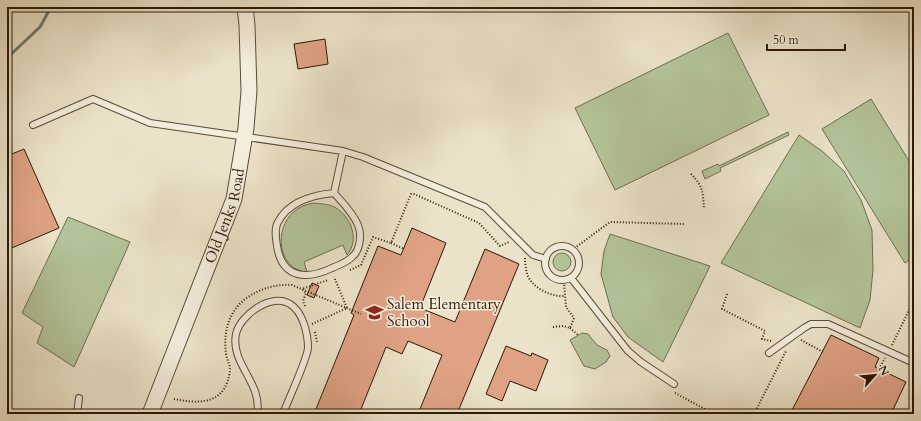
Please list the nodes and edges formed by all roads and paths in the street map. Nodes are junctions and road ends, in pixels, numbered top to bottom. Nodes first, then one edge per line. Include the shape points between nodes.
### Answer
1 (245, 7) edge
2 (33, 125) dead end
3 (245, 137) junction
4 (343, 151) junction
5 (691, 174) dead end
6 (334, 193) junction
7 (704, 209) dead end
8 (685, 224) dead end
9 (511, 241) dead end
10 (391, 243) junction
11 (404, 249) dead end
12 (572, 250) junction
13 (524, 257) dead end
14 (546, 259) junction
15 (347, 271) dead end
16 (341, 274) dead end
17 (334, 277) junction
18 (571, 278) junction
19 (564, 280) junction
20 (302, 289) dead end
21 (308, 292) dead end
22 (727, 294) dead end
23 (565, 296) junction
24 (914, 300) edge
25 (347, 308) junction
26 (361, 314) dead end
27 (312, 324) dead end
28 (553, 327) dead end
29 (570, 328) junction
30 (578, 335) dead end
31 (795, 337) junction
32 (776, 339) dead end
33 (823, 352) dead end
34 (888, 352) junction
35 (769, 353) dead end
36 (914, 363) edge
37 (879, 369) dead end
38 (674, 384) dead end
39 (671, 390) dead end
40 (79, 398) dead end
41 (77, 414) edge
42 (150, 414) edge
43 (257, 414) edge
44 (283, 414) edge
45 (714, 414) edge
46 (754, 414) edge

1 - 3 street, Old Jenks Road via 249,70
2 - 3 lane via 93,99 150,123
3 - 4 lane
3 - 42 street, Old Jenks Road via 234,198
4 - 6 lane
4 - 14 lane via 485,207 533,255
5 - 7 path via 703,191
6 - 6 lane via 315,195 300,201 285,210 277,224 278,252 284,265 291,272 310,276 324,272 354,256 360,244 359,226
8 - 12 path via 610,222
9 - 10 path via 500,246 479,223 414,194 409,197
10 - 11 path
10 - 15 path via 373,237 361,265
12 - 14 lane via 557,247
12 - 18 lane via 577,254 579,265
13 - 23 path via 528,276 541,290 550,295
14 - 19 lane via 550,275
16 - 17 path
17 - 20 path
17 - 25 path
18 - 19 lane
18 - 38 lane via 628,351
19 - 23 path
21 - 25 path
22 - 32 path via 722,309 765,331 762,339
23 - 29 path via 566,307 574,318
24 - 34 path
25 - 26 path
25 - 27 path
28 - 29 path
29 - 30 path
31 - 33 path
31 - 34 lane via 811,324 828,324
31 - 35 lane
31 - 46 path
34 - 36 lane
34 - 37 path
39 - 45 path
40 - 41 lane
43 - 44 lane via 257,394 238,360 235,349 236,334 242,319 256,308 276,301 291,304 307,333 308,350

